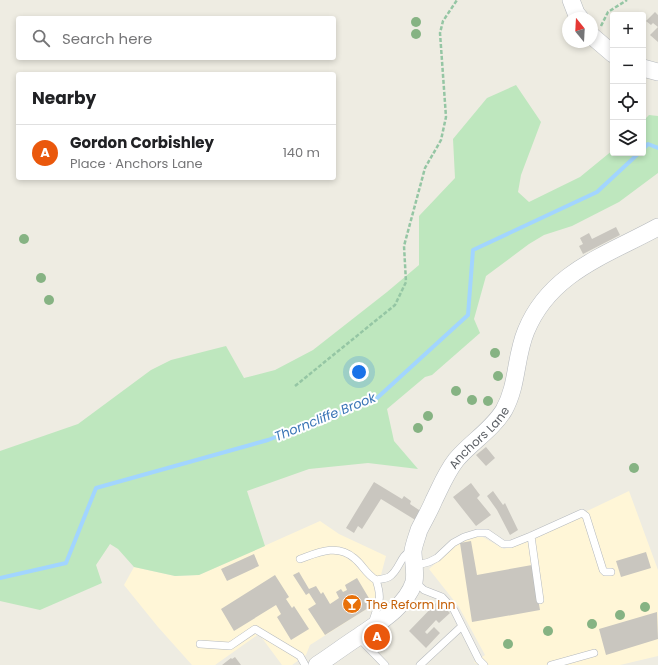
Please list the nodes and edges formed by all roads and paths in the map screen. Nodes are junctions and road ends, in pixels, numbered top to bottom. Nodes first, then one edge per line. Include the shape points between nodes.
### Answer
1 (457, 0) edge
2 (571, 0) edge
3 (627, 0) edge
4 (576, 12) edge
5 (598, 29) edge
6 (598, 41) edge
7 (610, 51) edge
8 (646, 69) edge
9 (658, 72) edge
10 (658, 226) edge
11 (295, 386) dead end
12 (531, 536) junction
13 (300, 559) dead end
14 (414, 566) junction
15 (611, 572) dead end
16 (376, 580) junction
17 (540, 600) dead end
18 (462, 626) junction
19 (372, 628) junction
20 (357, 637) junction
21 (200, 644) dead end
22 (594, 653) dead end
23 (305, 665) edge
24 (317, 665) edge
25 (385, 665) edge
26 (420, 665) edge
27 (484, 665) edge
28 (551, 665) edge

1 - 11 path via 443,21 440,33 446,117 441,140 425,168 404,246 406,282 395,305
2 - 4 street
3 - 5 path via 608,12
6 - 7 street
8 - 9 street
10 - 14 street, Anchors Lane via 575,271 544,299 525,332 515,381 504,411 449,469 415,540
12 - 14 lane via 503,544 487,533 468,536 453,543 437,558
12 - 15 lane via 582,513 586,516 603,570
12 - 17 lane
13 - 16 lane via 325,550 339,550 353,557 368,575
14 - 16 lane via 407,552 398,569 388,578
14 - 18 lane via 424,590 442,597 454,610
14 - 19 street, Anchors Lane via 408,593
16 - 19 lane via 380,602
18 - 26 lane
18 - 27 lane
19 - 20 street, Anchors Lane
20 - 24 street, Anchors Lane
20 - 25 lane
21 - 23 lane via 230,646 254,629 300,656
22 - 28 lane

